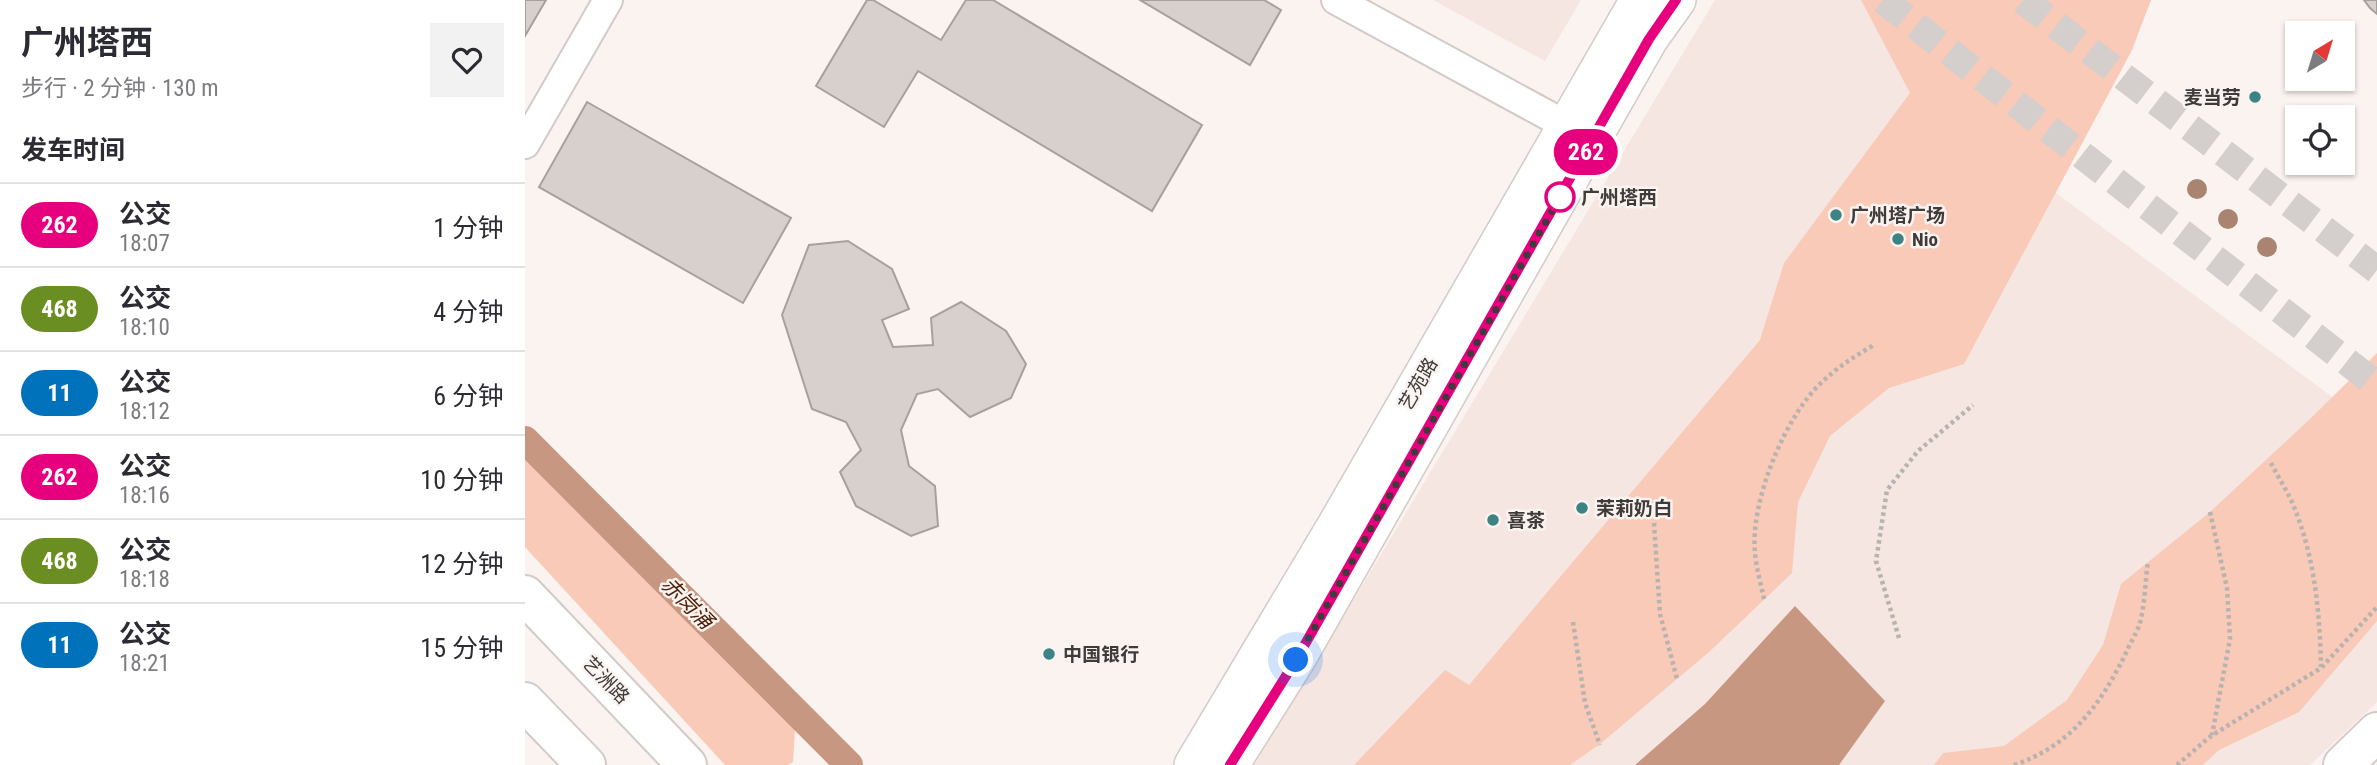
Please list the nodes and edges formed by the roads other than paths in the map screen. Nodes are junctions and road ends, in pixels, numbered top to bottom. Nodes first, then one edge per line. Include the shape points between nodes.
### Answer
1 (608, 0) edge
2 (1336, 0) edge
3 (1639, 0) edge
4 (1677, 0) edge
5 (1580, 133) junction
6 (525, 144) edge
7 (525, 594) edge
8 (525, 702) edge
9 (2377, 732) edge
10 (586, 765) edge
11 (687, 765) edge
12 (1193, 765) edge
13 (1230, 765) edge
14 (2343, 765) edge

1 - 6 street
2 - 5 street
3 - 5 street, 艺苑路
4 - 5 street, 艺苑路
5 - 12 street, 艺苑路 via 1350,500
5 - 13 street, 艺苑路 via 1296,660
7 - 11 main road, 艺洲路
8 - 10 main road
9 - 14 main road

